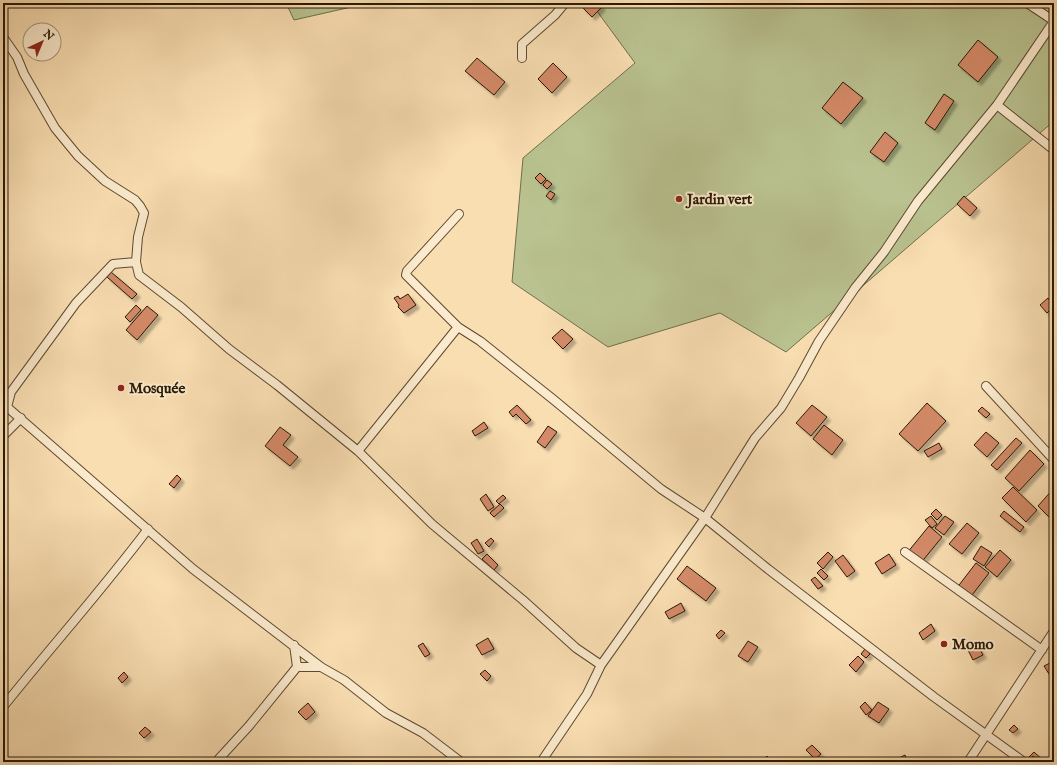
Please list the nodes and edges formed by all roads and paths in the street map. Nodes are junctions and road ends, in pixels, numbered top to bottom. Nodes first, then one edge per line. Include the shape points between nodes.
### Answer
1 (565, 3) edge
2 (1027, 3) edge
3 (3, 37) edge
4 (522, 58) dead end
5 (997, 105) junction
6 (1054, 150) edge
7 (459, 214) dead end
8 (136, 262) junction
9 (458, 327) junction
10 (986, 386) dead end
11 (21, 418) junction
12 (3, 436) edge
13 (358, 451) junction
14 (1054, 460) edge
15 (705, 518) junction
16 (148, 529) junction
17 (906, 552) dead end
18 (1054, 631) edge
19 (294, 645) junction
20 (1042, 650) junction
21 (601, 665) junction
22 (297, 666) junction
23 (321, 667) junction
24 (3, 707) edge
25 (986, 736) junction
26 (457, 761) edge
27 (216, 762) edge
28 (541, 762) edge
29 (968, 762) edge
30 (1024, 762) edge

1 - 4 street via 522,44
2 - 5 street via 1054,21
3 - 8 street via 17,57 55,128 78,156 105,181 140,206 144,213 138,237
5 - 6 street
5 - 15 street via 918,201 884,252 855,288 819,341 781,408 747,450
7 - 9 street via 407,271 406,276
8 - 11 street via 118,262 108,268 76,303 11,392 7,407
8 - 13 street via 139,275 181,307 229,350 277,385
9 - 13 street
9 - 15 street via 480,341 554,400 661,489
10 - 14 street
11 - 12 street
11 - 16 street
13 - 21 street via 432,524 576,648
15 - 21 street
15 - 25 street
16 - 19 street via 193,569
16 - 24 street via 98,594
17 - 20 street
18 - 20 street
19 - 22 street
19 - 23 street
20 - 25 street
21 - 28 street via 587,694
22 - 23 street
22 - 27 street via 249,726
23 - 26 street via 344,680 386,713 423,733
25 - 29 street
25 - 30 street

